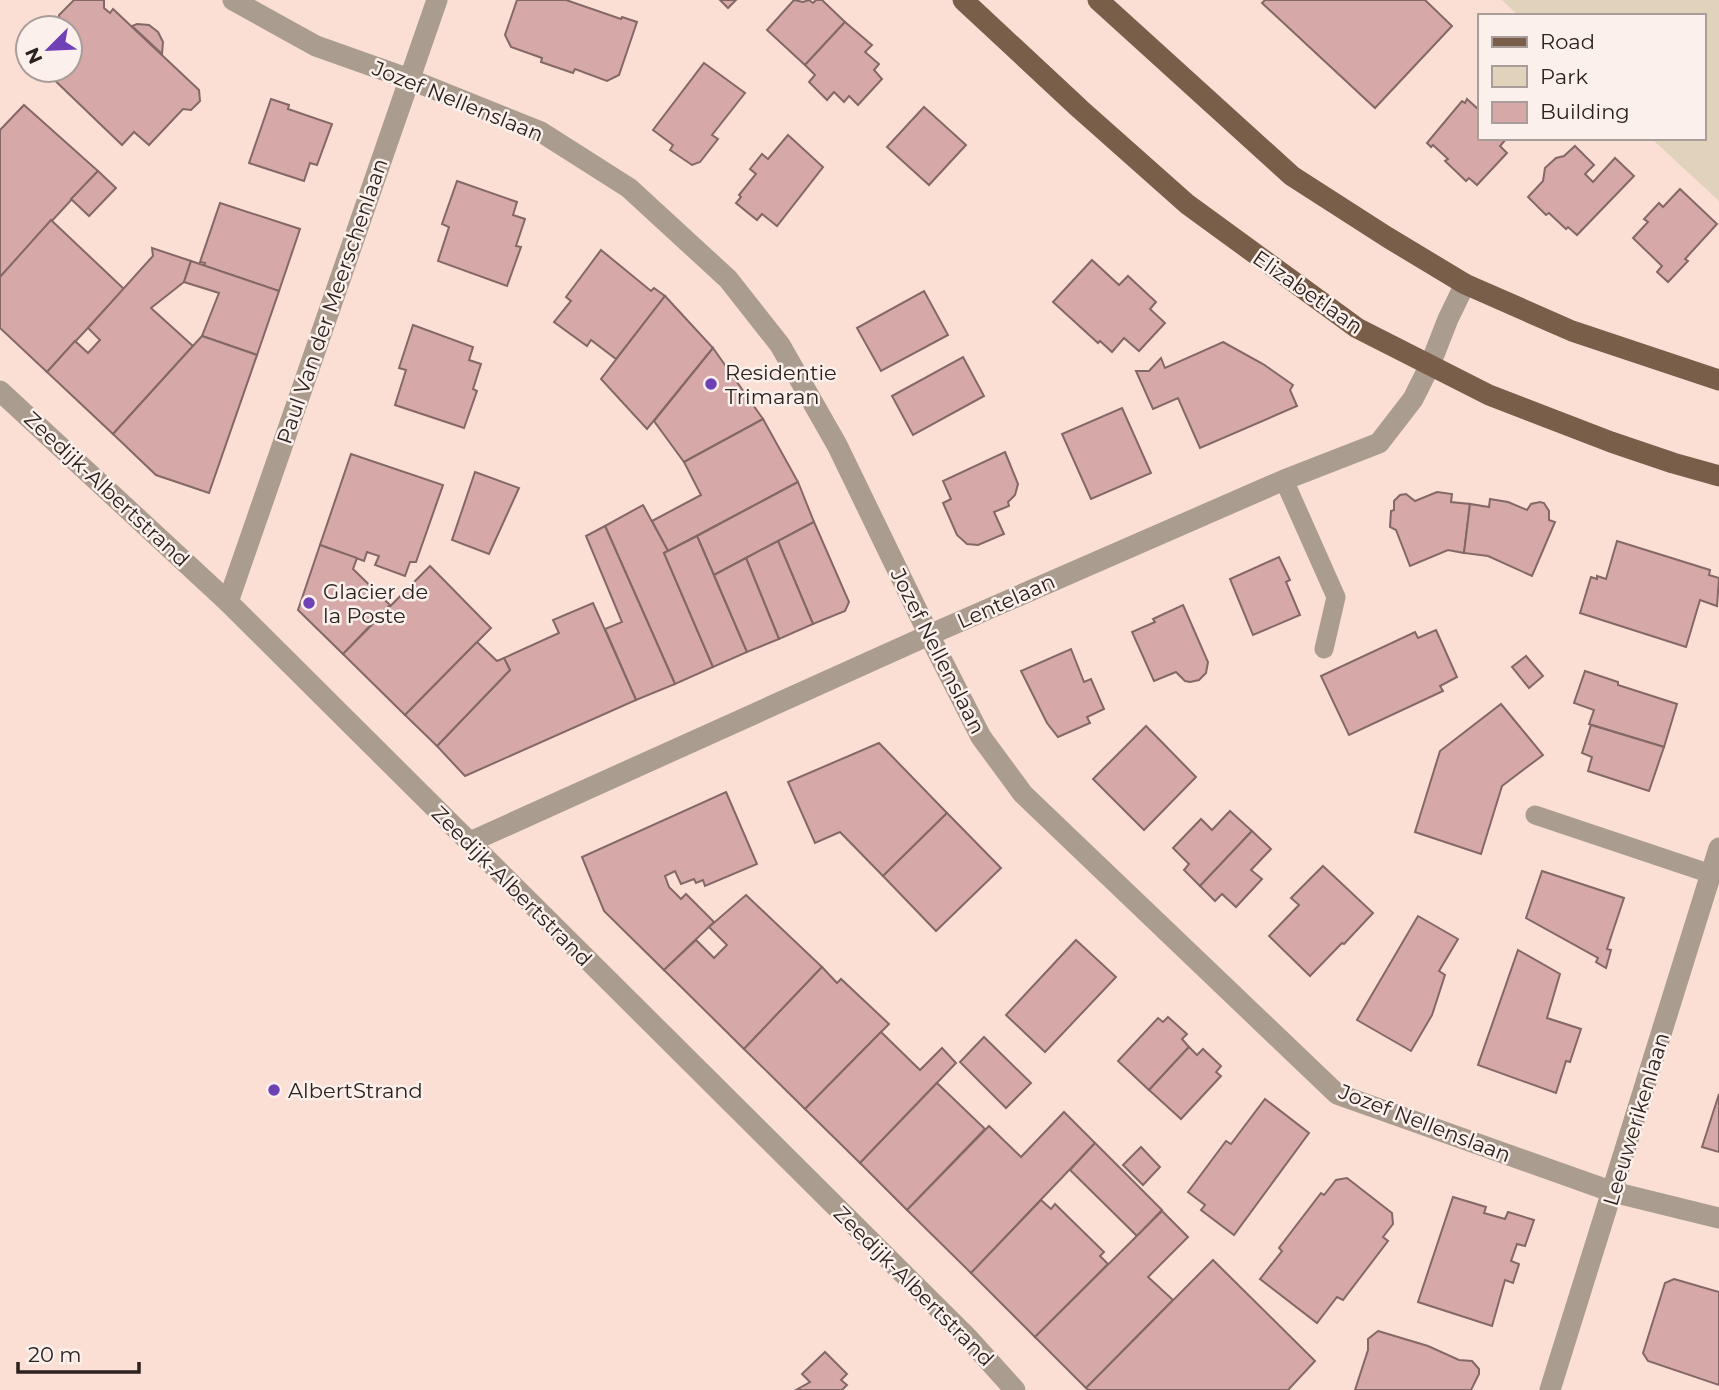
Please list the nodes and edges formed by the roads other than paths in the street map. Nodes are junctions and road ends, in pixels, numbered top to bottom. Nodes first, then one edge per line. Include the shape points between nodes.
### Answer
1 (233, 0) edge
2 (437, 0) edge
3 (963, 0) edge
4 (1098, 0) edge
5 (408, 79) junction
6 (1465, 284) junction
7 (1430, 365) junction
8 (1719, 380) edge
9 (0, 391) edge
10 (1719, 476) edge
11 (1284, 480) junction
12 (228, 602) junction
13 (929, 635) junction
14 (1324, 649) dead end
15 (1535, 815) dead end
16 (470, 842) junction
17 (1719, 848) edge
18 (1711, 874) junction
19 (1613, 1192) junction
20 (1719, 1218) edge
21 (1015, 1390) edge
22 (1550, 1390) edge

1 - 5 street, Jozef Nellenslaan via 316,46
2 - 5 street, Paul Van der Meerschenlaan
3 - 7 main road, Elizabetlaan via 1187,204 1357,328
4 - 6 main road via 1292,176
5 - 12 street, Paul Van der Meerschenlaan
5 - 13 street, Jozef Nellenslaan via 541,132 629,188 728,279 780,345 837,444
6 - 7 street, Lentelaan
6 - 8 main road via 1572,331
7 - 10 main road, Elizabetlaan via 1537,414
7 - 11 street, Lentelaan via 1413,399 1379,443
9 - 12 street, Zeedijk-Albertstrand
11 - 13 street, Lentelaan
11 - 14 lane via 1336,597
12 - 16 street, Zeedijk-Albertstrand
13 - 16 street, Lentelaan
13 - 19 street, Jozef Nellenslaan via 981,737 1023,794 1337,1094
15 - 18 lane
16 - 21 street, Zeedijk-Albertstrand
17 - 18 street, Leeuwerikenlaan
18 - 19 street, Leeuwerikenlaan
19 - 20 street, Jozef Nellenslaan
19 - 22 street, Leeuwerikenlaan

